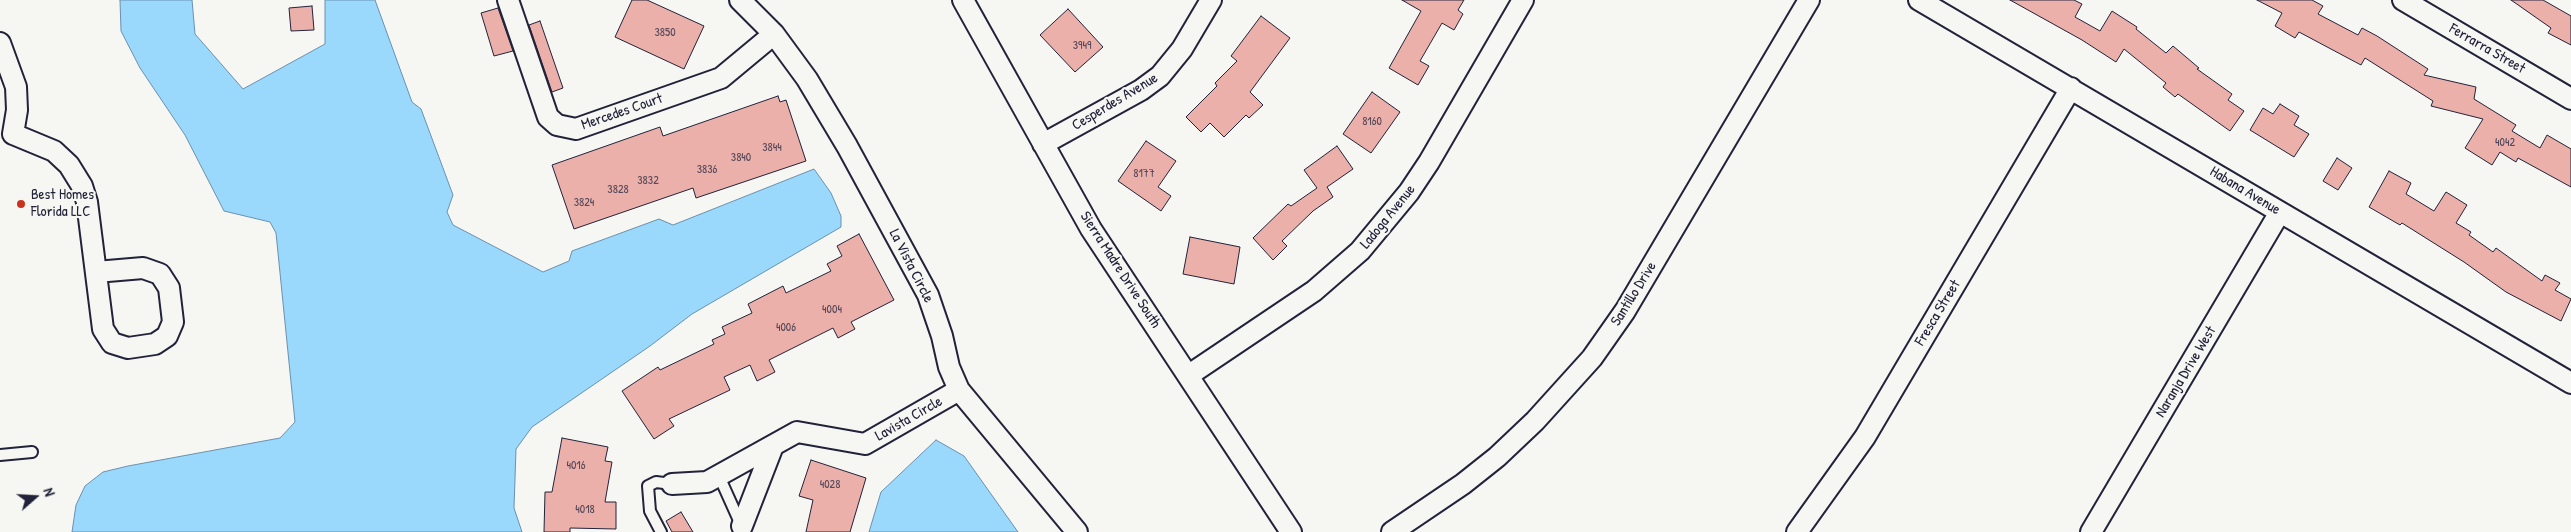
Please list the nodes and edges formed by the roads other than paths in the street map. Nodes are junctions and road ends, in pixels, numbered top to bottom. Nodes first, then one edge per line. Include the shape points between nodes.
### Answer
1 (508, 0) edge
2 (740, 0) edge
3 (963, 0) edge
4 (1211, 0) edge
5 (1523, 0) edge
6 (1809, 0) edge
7 (1920, 0) edge
8 (2403, 0) edge
9 (774, 34) junction
10 (0, 43) edge
11 (2071, 88) junction
12 (2571, 99) edge
13 (7, 136) edge
14 (1043, 144) junction
15 (2280, 212) junction
16 (96, 272) junction
17 (1189, 375) junction
18 (2571, 383) edge
19 (959, 390) junction
20 (773, 446) junction
21 (32, 452) dead end
22 (0, 455) edge
23 (719, 476) junction
24 (672, 484) joint
25 (743, 529) edge
26 (661, 532) edge
27 (1076, 532) edge
28 (1292, 532) edge
29 (1392, 532) edge
30 (1797, 532) edge
31 (2091, 532) edge

1 - 9 street, Mercedes Court via 548,117 556,125 576,129 721,78
2 - 9 street, La Vista Circle
3 - 14 street, Sierra Madre Drive South
4 - 14 street, Cesperdes Avenue via 1182,49 1160,76
5 - 17 street, Ladoga Avenue via 1429,162 1360,251 1314,291
6 - 29 street, Santillo Drive via 1626,311 1592,358 1497,457
7 - 11 street, Habana Avenue
8 - 12 street, Ferrarra Street
9 - 19 street, La Vista Circle via 808,79 928,295
10 - 13 street via 16,87 18,110
11 - 15 street, Habana Avenue
11 - 30 street, Fresca Street via 1865,437
13 - 16 street via 54,151 69,165 82,186 87,202
14 - 17 street, Sierra Madre Drive South via 1092,228
15 - 18 street, Habana Avenue
15 - 31 street, Naranja Drive West
16 - 16 street via 102,329 112,344 128,348 155,344 167,336 173,322 169,288 160,274 143,268
17 - 28 street, Sierra Madre Drive South
19 - 20 street, Lavista Circle via 865,444 797,432
19 - 27 street, La Vista Circle
20 - 23 street, Lavista Circle
20 - 25 street
21 - 22 lane
23 - 24 street, Lavista Circle via 707,482
23 - 25 lane
24 - 26 lane, Lavista Circle via 656,482 648,486 650,510

